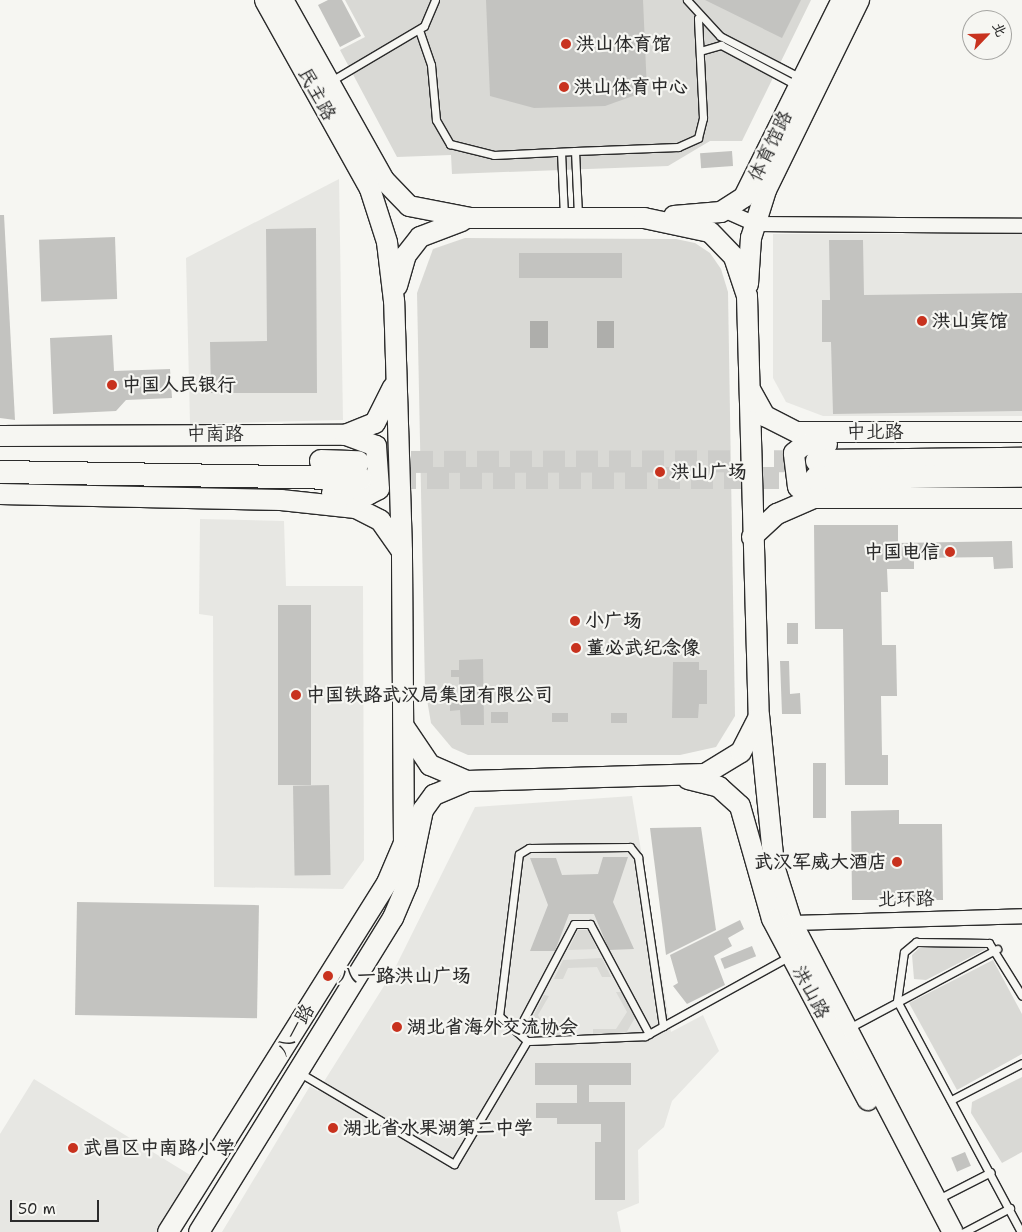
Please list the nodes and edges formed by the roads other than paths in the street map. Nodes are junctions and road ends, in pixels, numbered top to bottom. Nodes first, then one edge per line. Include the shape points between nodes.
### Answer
1 (266, 0) edge
2 (283, 0) edge
3 (435, 0) edge
4 (687, 0) edge
5 (842, 0) edge
6 (859, 0) edge
7 (698, 18) junction
8 (419, 30) junction
9 (700, 51) junction
10 (328, 82) junction
11 (801, 83) junction
12 (561, 152) junction
13 (575, 152) junction
14 (377, 184) junction
15 (726, 210) junction
16 (471, 218) junction
17 (571, 218) junction
18 (644, 218) junction
19 (755, 224) junction
20 (1022, 226) edge
21 (747, 296) junction
22 (394, 301) junction
23 (396, 375) junction
24 (749, 387) junction
25 (861, 432) junction
26 (1022, 432) edge
27 (346, 435) junction
28 (0, 436) edge
29 (0, 458) edge
30 (1022, 459) edge
31 (0, 472) edge
32 (1022, 476) edge
33 (816, 479) junction
34 (0, 494) edge
35 (1022, 498) edge
36 (281, 500) junction
37 (752, 536) junction
38 (402, 551) junction
39 (759, 715) junction
40 (404, 727) junction
41 (679, 777) junction
42 (467, 781) junction
43 (1022, 916) edge
44 (792, 923) junction
45 (997, 949) junction
46 (792, 955) junction
47 (1022, 996) edge
48 (897, 1001) junction
49 (663, 1026) junction
50 (847, 1029) junction
51 (517, 1032) junction
52 (649, 1034) junction
53 (527, 1041) junction
54 (1022, 1063) edge
55 (299, 1072) junction
56 (951, 1100) junction
57 (991, 1172) junction
58 (936, 1200) junction
59 (1010, 1208) junction
60 (168, 1232) edge
61 (199, 1232) edge
62 (938, 1232) edge
63 (953, 1232) edge
64 (964, 1232) edge
65 (1021, 1232) edge

1 - 14 main road, 民主路
2 - 10 main road, 民主路
3 - 8 lane via 426,24
4 - 7 lane
5 - 11 main road, 体育馆路
6 - 19 main road, 体育馆路 via 766,190
7 - 9 lane
7 - 11 lane via 725,39
8 - 10 lane
8 - 12 lane via 431,65 436,120 450,144 482,154
9 - 11 lane via 721,45
9 - 13 lane via 703,128 693,142 678,147
10 - 14 main road, 民主路
11 - 15 main road, 体育馆路 via 748,192
12 - 13 lane
12 - 17 lane
13 - 17 lane
14 - 16 main road via 409,206
14 - 22 main road
15 - 18 main road
15 - 19 street
16 - 17 main road
16 - 22 main road via 434,228 420,237 406,255
17 - 18 main road
18 - 21 main road via 716,236 738,264
19 - 20 street
19 - 21 main road, 体育馆路
21 - 24 main road, 洪山路
22 - 23 main road, 八一路
23 - 27 main road, 中南路 via 381,416 369,427
23 - 38 main road, 八一路
24 - 25 main road, 中北路 via 765,416 781,427 797,432
24 - 37 main road, 洪山路
25 - 26 main road, 中北路
25 - 33 main road via 842,444 807,444 796,450 798,487
27 - 28 main road, 中南路
27 - 36 main road via 376,446 378,490 296,493
29 - 31 main road, 中南路 via 359,470
30 - 33 main road, 中北路
32 - 33 main road, 中北路
33 - 35 main road, 中北路
33 - 37 main road, 中北路
34 - 36 main road
36 - 38 main road via 368,511 385,525
37 - 39 main road, 洪山路
38 - 40 main road, 八一路
39 - 41 main road via 750,737 734,758 716,770
39 - 44 main road, 洪山路 via 774,866
40 - 42 main road via 430,765
40 - 60 main road, 八一路 via 405,821 396,868
41 - 42 main road
41 - 46 main road, 洪山路 via 719,787 740,806 766,902
42 - 55 main road via 447,786 426,803 403,899
43 - 44 street, 北环路
44 - 50 main road, 洪山路
45 - 47 lane
45 - 48 lane
45 - 48 lane via 980,939 908,946
46 - 49 lane
46 - 62 main road, 洪山路
48 - 50 lane
48 - 56 lane
49 - 51 lane via 638,857 630,847 529,848 519,854 499,1016
49 - 52 lane
50 - 58 main road, 洪山路
51 - 52 lane via 574,924 590,924
51 - 53 lane
52 - 53 lane
53 - 55 lane via 454,1164
54 - 56 lane
55 - 61 main road
56 - 57 lane
57 - 58 lane
57 - 59 lane
58 - 63 main road, 洪山路
59 - 64 lane
59 - 65 lane

